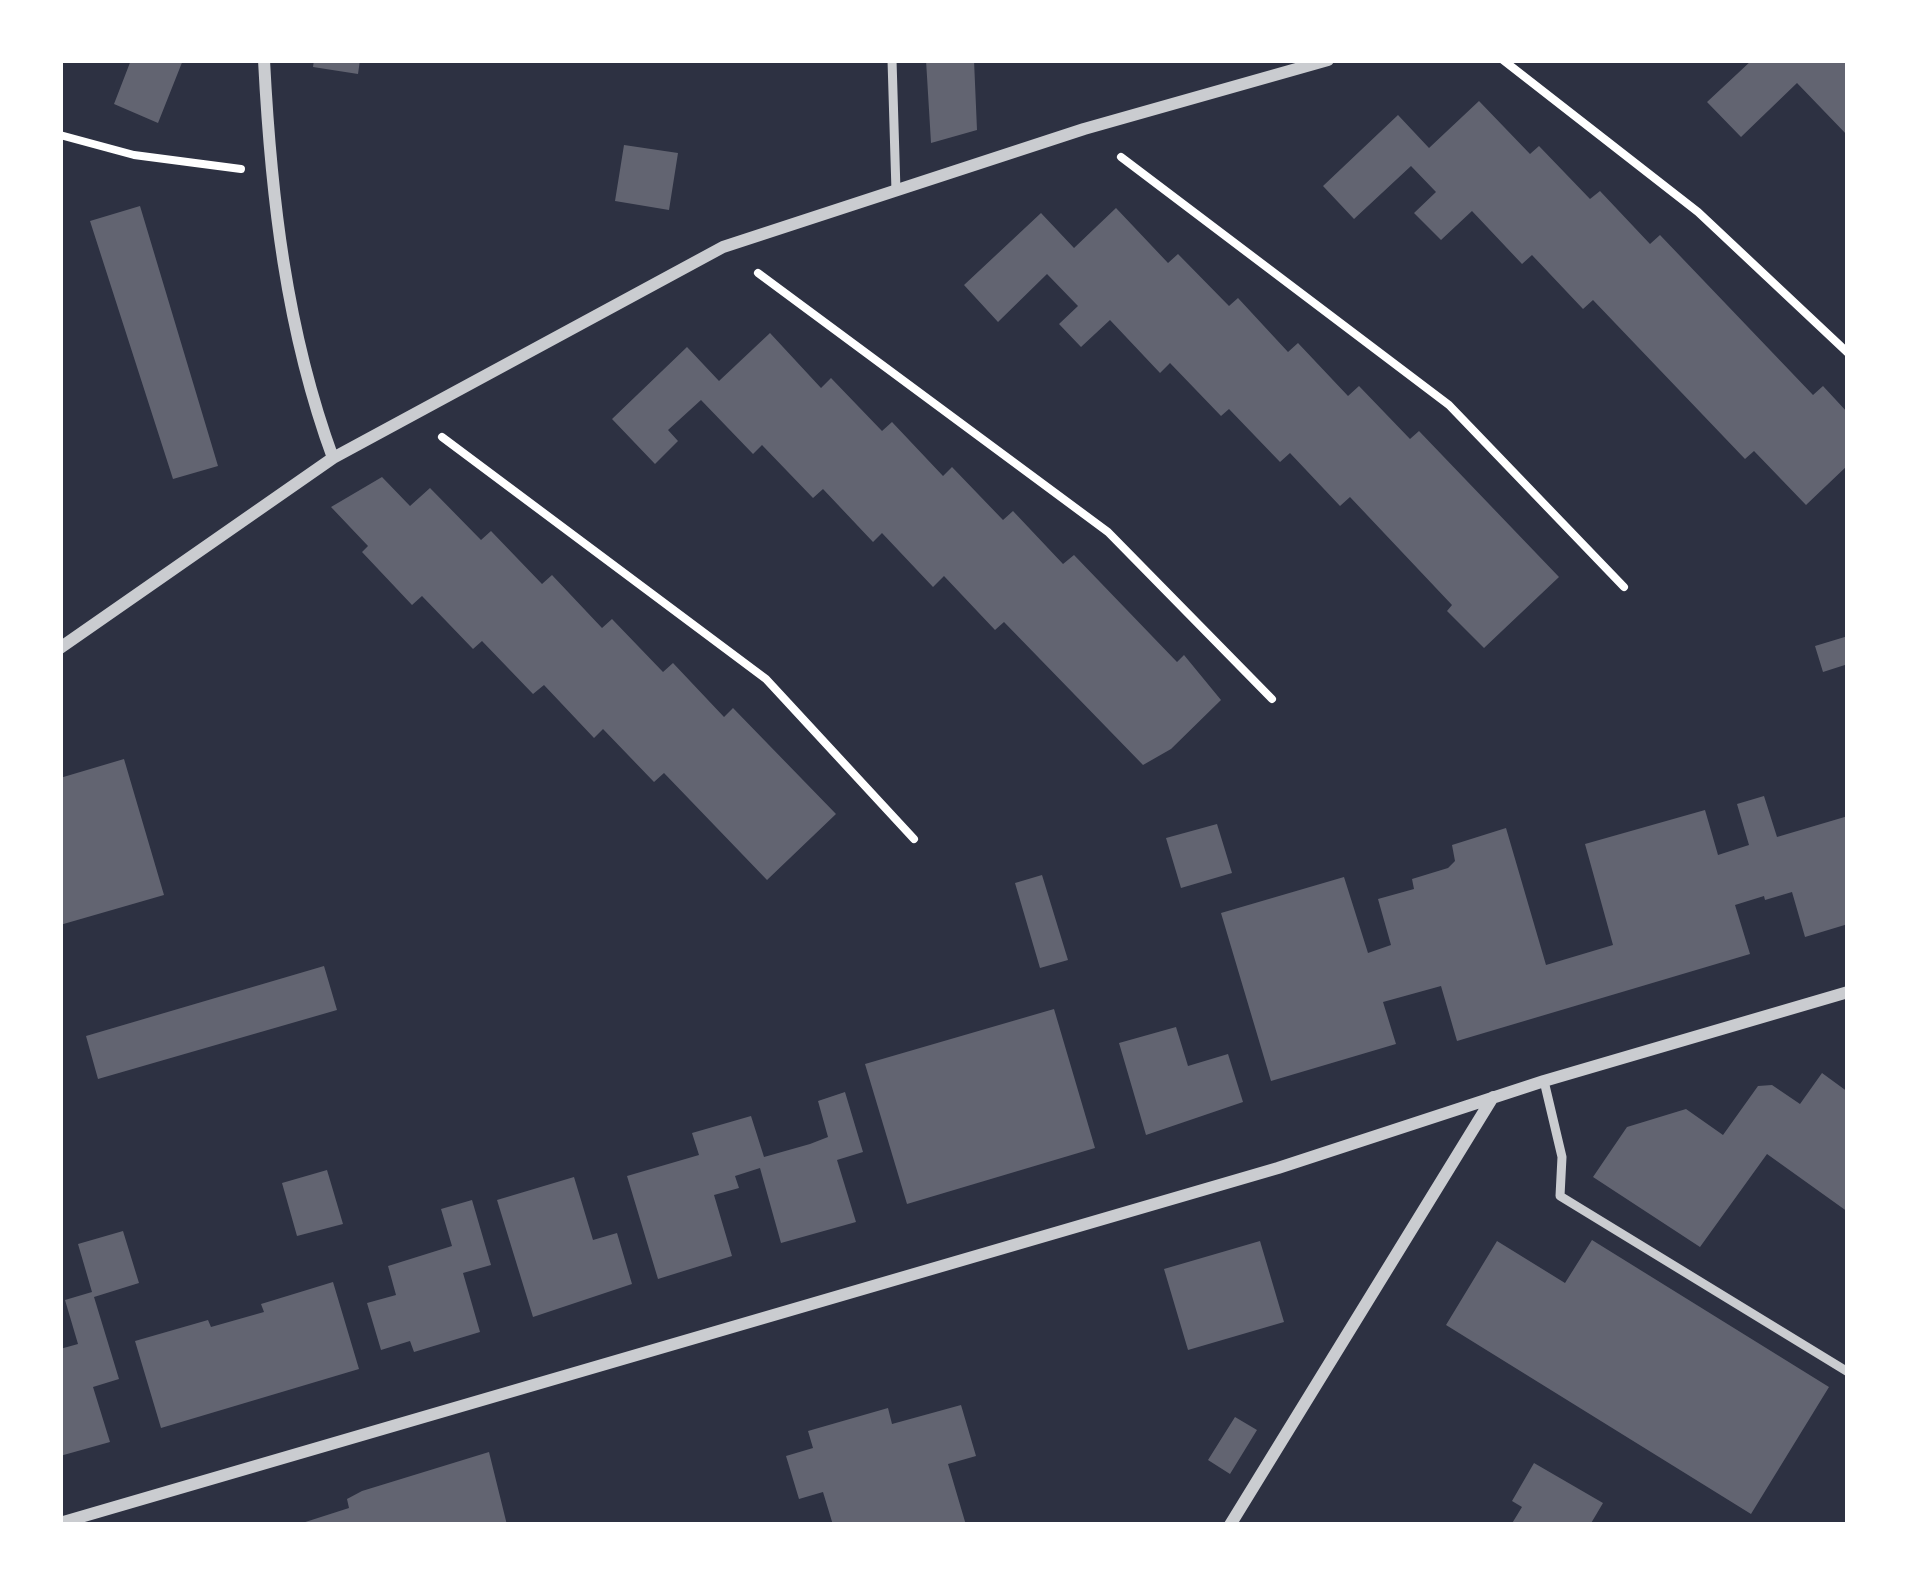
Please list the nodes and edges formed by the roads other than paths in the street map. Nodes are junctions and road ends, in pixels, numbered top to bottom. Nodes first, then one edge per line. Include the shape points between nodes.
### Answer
1 (264, 60) edge
2 (892, 60) edge
3 (1328, 60) edge
4 (896, 191) junction
5 (333, 458) junction
6 (60, 648) edge
7 (1848, 992) edge
8 (1544, 1081) junction
9 (1493, 1097) junction
10 (1848, 1372) edge
11 (60, 1523) edge
12 (1230, 1525) edge

1 - 5 street via 270,172 308,392
2 - 4 lane
3 - 4 street
4 - 5 street via 723,247
5 - 6 street
7 - 8 street
8 - 9 street
8 - 10 lane via 1562,1157 1560,1196
9 - 11 street via 1278,1168
9 - 12 street

